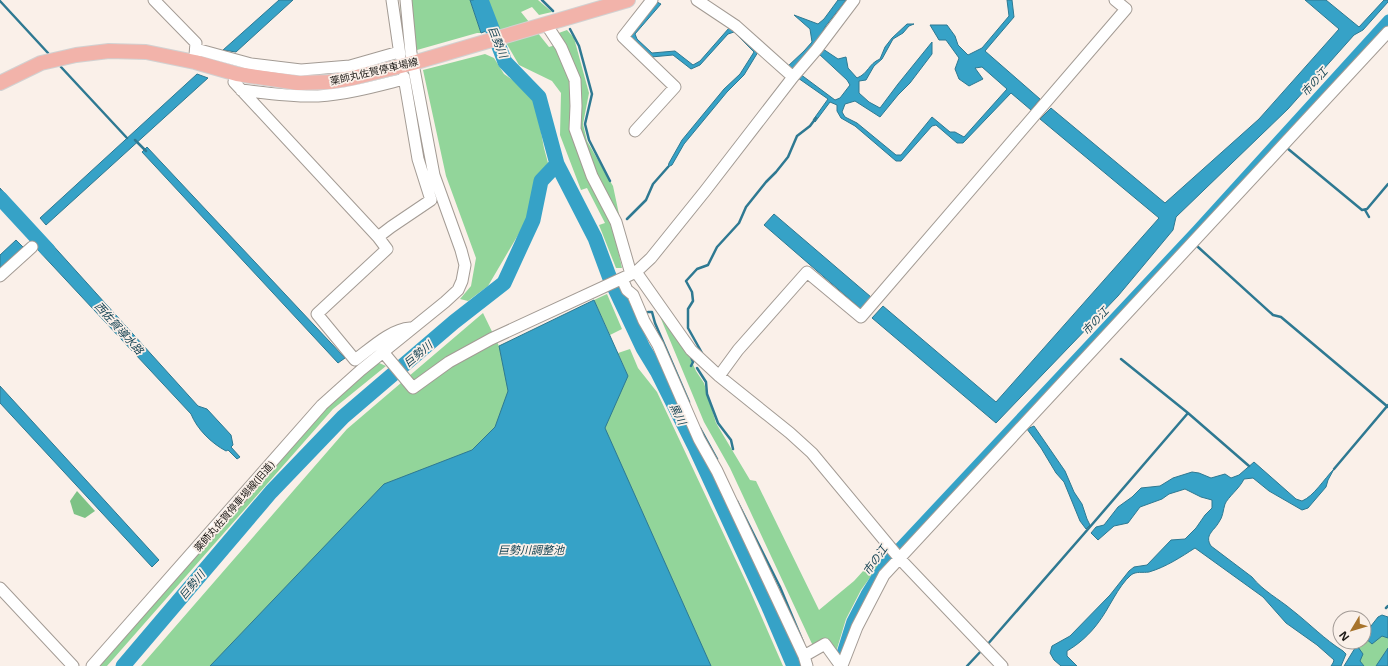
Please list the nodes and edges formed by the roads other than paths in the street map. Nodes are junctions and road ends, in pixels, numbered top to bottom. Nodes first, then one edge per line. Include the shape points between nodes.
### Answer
1 (154, 0) edge
2 (392, 0) edge
3 (406, 0) edge
4 (628, 0) edge
5 (652, 0) edge
6 (697, 0) edge
7 (854, 0) edge
8 (1116, 0) edge
9 (542, 25) junction
10 (1388, 32) edge
11 (195, 56) junction
12 (414, 62) junction
13 (237, 74) junction
14 (795, 74) junction
15 (0, 83) edge
16 (241, 90) junction
17 (635, 131) dead end
18 (378, 237) junction
19 (32, 247) dead end
20 (630, 275) junction
21 (0, 276) edge
22 (413, 327) junction
23 (382, 352) junction
24 (718, 376) junction
25 (900, 559) junction
26 (0, 588) edge
27 (805, 661) edge
28 (72, 666) edge
29 (92, 666) edge
30 (1002, 666) edge

1 - 11 street via 196,43
2 - 11 street via 399,54 350,66 301,70
3 - 12 street, 薬師丸佐賀停車場線(旧道)
4 - 9 main road, 薬師丸佐賀停車場線
5 - 17 street via 623,37 675,87
6 - 14 street via 736,26
7 - 14 street
8 - 24 street via 1126,9 861,317 807,272
9 - 12 main road, 薬師丸佐賀停車場線
9 - 20 street via 561,47 575,80 575,129 592,176 616,222
10 - 25 street
11 - 13 main road, 薬師丸佐賀停車場線
11 - 15 main road, 薬師丸佐賀停車場線 via 109,51 83,54 42,63
12 - 13 main road, 薬師丸佐賀停車場線 via 329,82 298,83
12 - 22 street, 薬師丸佐賀停車場線(旧道) via 434,175 457,236 464,265 458,290
13 - 16 street via 234,82
14 - 20 street via 651,258
16 - 18 street
16 - 18 street via 318,96 354,92 404,78 418,159 431,200
18 - 22 street via 387,249 316,314 355,360 394,332
19 - 21 street
20 - 23 street via 491,338 449,362 413,388
20 - 24 street via 691,350
20 - 27 street via 627,290 633,296 658,345 699,439 717,471
22 - 23 street, 薬師丸佐賀停車場線(旧道)
23 - 29 street, 薬師丸佐賀停車場線(旧道) via 308,420
24 - 25 street via 812,453
25 - 27 street via 884,575 856,626 843,663 838,662 825,644
25 - 30 street
26 - 28 street

